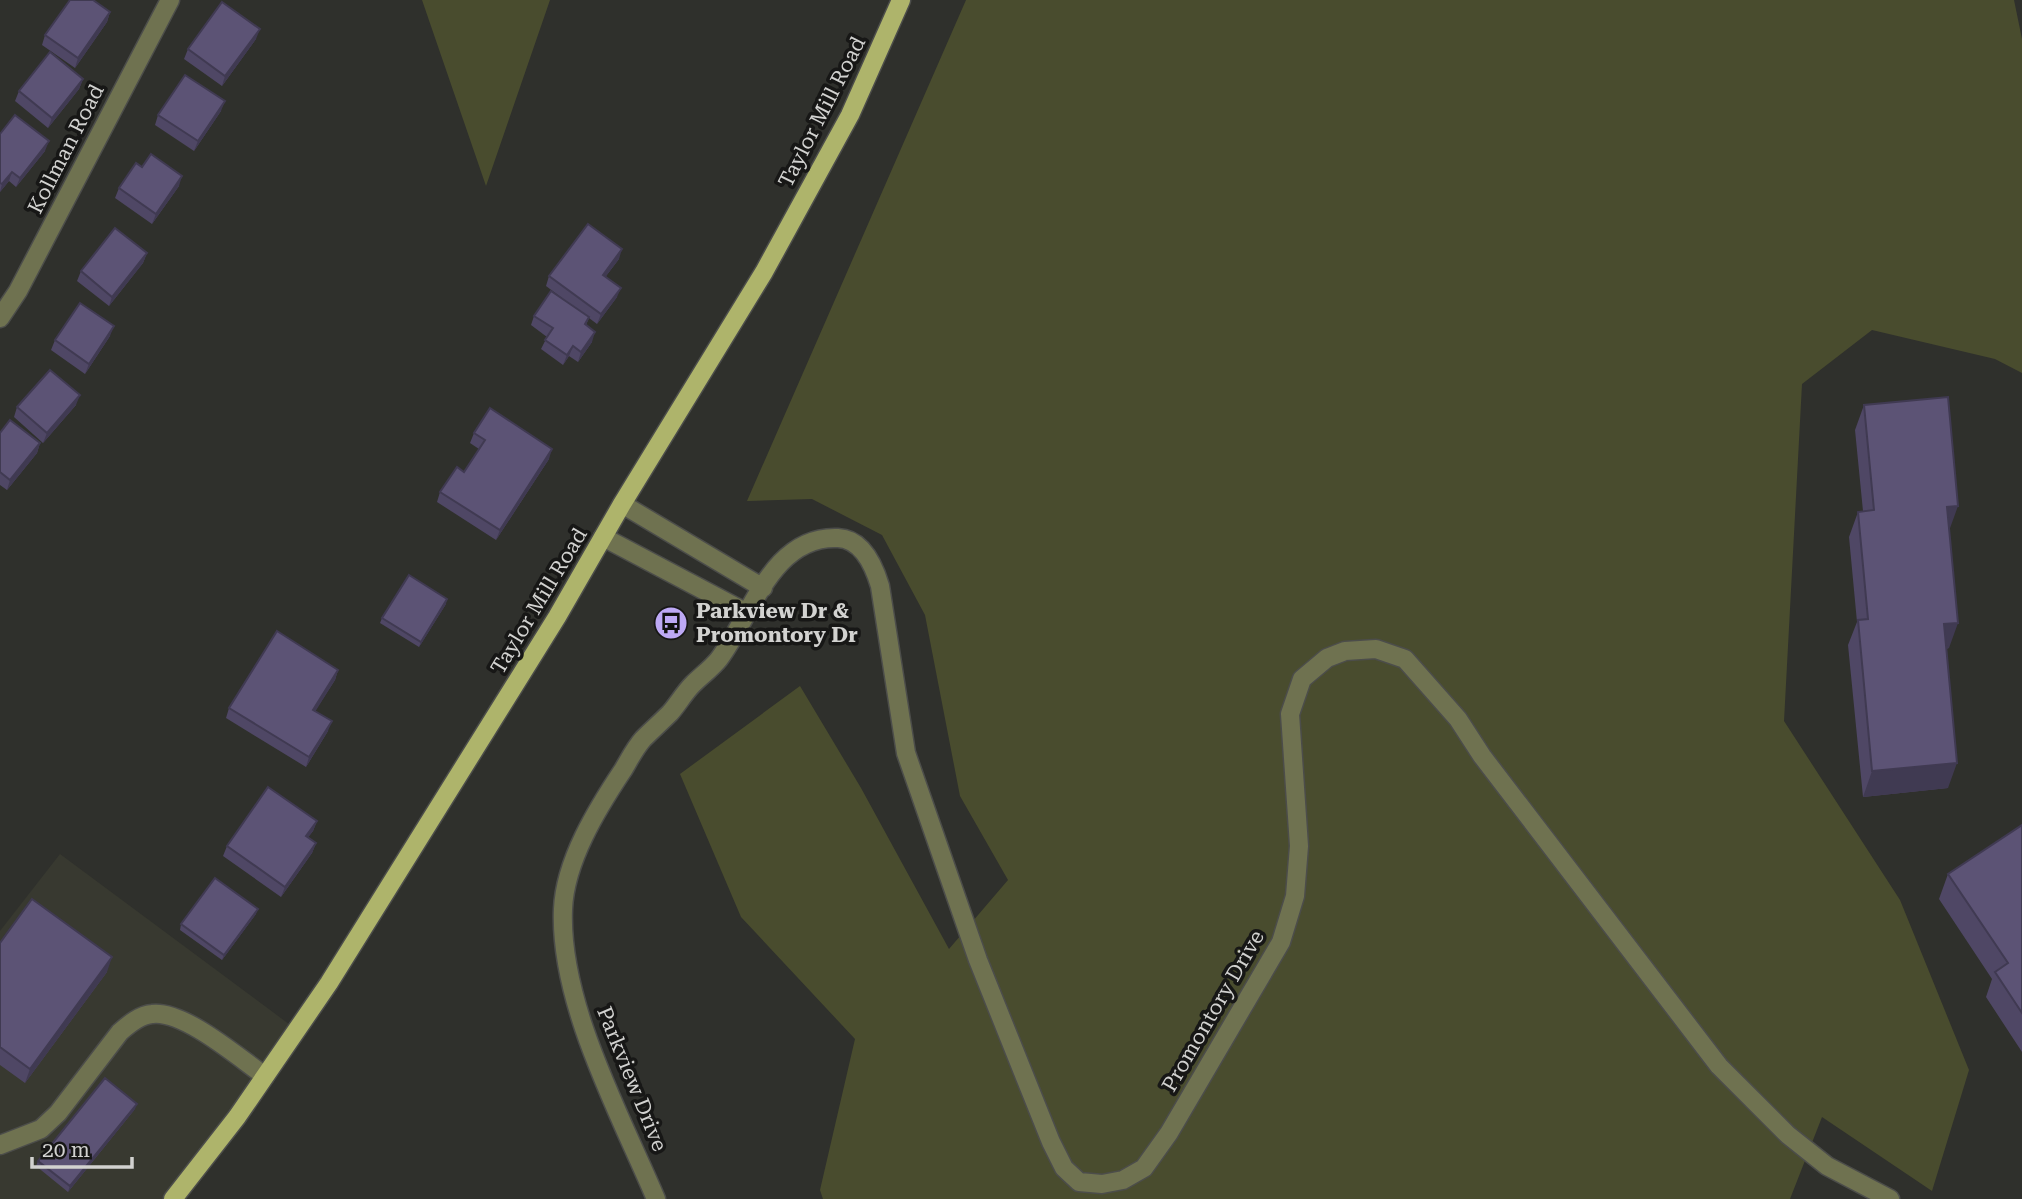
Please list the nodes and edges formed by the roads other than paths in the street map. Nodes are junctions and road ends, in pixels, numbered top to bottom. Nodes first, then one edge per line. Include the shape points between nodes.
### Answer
1 (170, 0) edge
2 (901, 0) edge
3 (0, 318) edge
4 (622, 504) junction
5 (603, 537) junction
6 (762, 587) junction
7 (747, 612) junction
8 (265, 1076) junction
9 (0, 1145) edge
10 (173, 1199) edge
11 (656, 1199) edge
12 (1890, 1199) edge

1 - 3 street, Kollman Road
2 - 4 main road, Taylor Mill Road via 850,115 764,272
4 - 5 main road, Taylor Mill Road
4 - 6 street
5 - 7 street
5 - 8 main road, Taylor Mill Road via 475,752
6 - 7 street, Parkview Drive
6 - 12 street, Promontory Drive via 788,554 821,537 843,538 860,548 873,564 906,753 978,960 1051,1142 1064,1168 1079,1182 1123,1180 1144,1168 1280,942 1295,897 1299,846 1290,714 1302,679 1327,658 1345,651 1376,649 1405,659 1458,719 1718,1066 1788,1135 1827,1166
7 - 11 street, Parkview Drive via 718,660 641,741 605,797 570,874 563,909 567,959 584,1032
8 - 9 street via 186,1021 152,1013 120,1032 41,1129
8 - 10 main road, Taylor Mill Road

